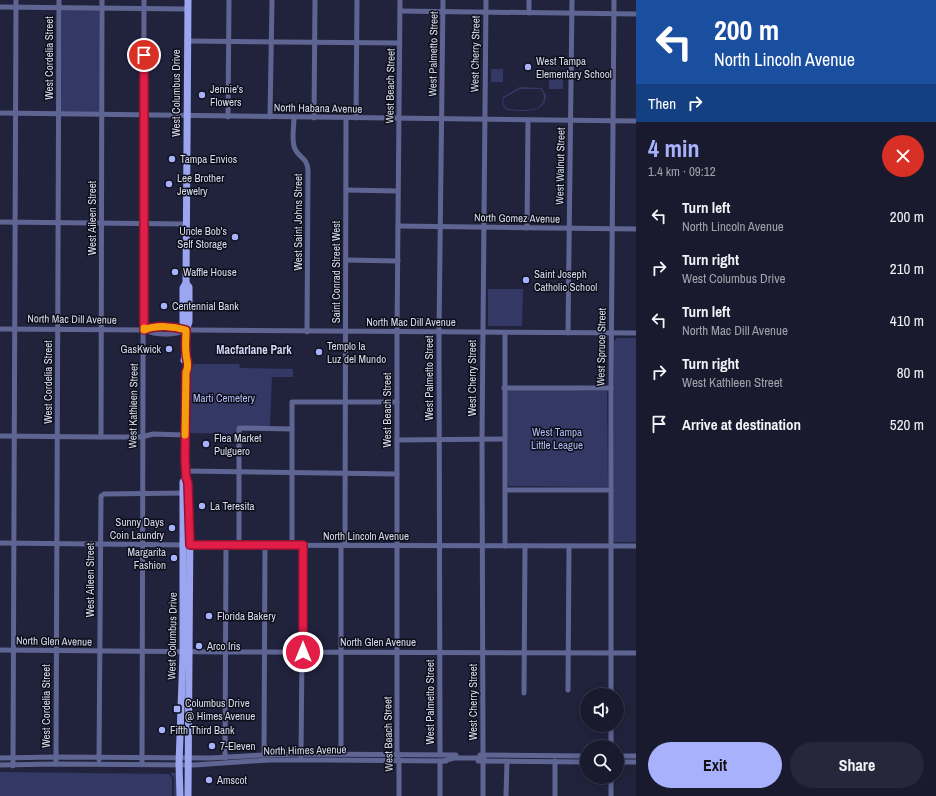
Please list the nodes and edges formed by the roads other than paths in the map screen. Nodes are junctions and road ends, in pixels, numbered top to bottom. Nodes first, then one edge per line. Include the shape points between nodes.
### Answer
1 (16, 0) edge
2 (59, 0) edge
3 (102, 0) edge
4 (144, 0) edge
5 (188, 0) edge
6 (229, 0) edge
7 (272, 0) edge
8 (314, 0) edge
9 (357, 0) edge
10 (400, 0) edge
11 (443, 0) edge
12 (486, 0) edge
13 (529, 0) edge
14 (572, 0) edge
15 (614, 0) edge
16 (0, 7) edge
17 (16, 7) junction
18 (59, 7) junction
19 (101, 7) junction
20 (144, 8) junction
21 (188, 9) junction
22 (400, 11) junction
23 (443, 12) junction
24 (486, 12) junction
25 (529, 13) junction
26 (572, 13) junction
27 (614, 13) junction
28 (636, 14) edge
29 (187, 41) junction
30 (229, 42) junction
31 (271, 42) junction
32 (314, 43) junction
33 (356, 43) junction
34 (400, 43) junction
35 (0, 113) edge
36 (16, 114) junction
37 (59, 114) junction
38 (102, 115) junction
39 (144, 115) junction
40 (186, 116) junction
41 (228, 117) junction
42 (270, 117) junction
43 (294, 117) junction
44 (314, 118) junction
45 (346, 118) junction
46 (356, 118) junction
47 (399, 119) junction
48 (442, 119) junction
49 (484, 119) junction
50 (528, 120) junction
51 (570, 120) junction
52 (612, 121) junction
53 (636, 121) edge
54 (346, 190) junction
55 (398, 191) junction
56 (0, 222) edge
57 (16, 222) junction
58 (59, 222) junction
59 (102, 222) junction
60 (144, 223) junction
61 (187, 224) junction
62 (398, 226) junction
63 (441, 227) junction
64 (483, 227) junction
65 (527, 228) junction
66 (569, 228) junction
67 (612, 228) junction
68 (636, 229) edge
69 (346, 260) junction
70 (398, 261) junction
71 (0, 328) edge
72 (16, 329) junction
73 (58, 330) junction
74 (101, 330) junction
75 (144, 330) junction
76 (186, 330) junction
77 (307, 332) junction
78 (345, 332) junction
79 (397, 332) junction
80 (439, 332) junction
81 (482, 332) junction
82 (505, 333) junction
83 (568, 333) junction
84 (611, 333) junction
85 (636, 333) edge
86 (504, 388) junction
87 (611, 388) junction
88 (345, 402) junction
89 (397, 402) junction
90 (292, 429) junction
91 (185, 435) junction
92 (0, 436) edge
93 (15, 436) junction
94 (58, 436) junction
95 (101, 437) junction
96 (142, 437) junction
97 (439, 439) junction
98 (482, 439) junction
99 (505, 439) junction
100 (397, 440) junction
101 (239, 472) junction
102 (292, 472) junction
103 (345, 473) junction
104 (186, 474) junction
105 (397, 474) junction
106 (505, 490) junction
107 (611, 490) junction
108 (142, 493) junction
109 (186, 493) junction
110 (0, 543) edge
111 (15, 543) junction
112 (57, 544) junction
113 (100, 544) junction
114 (143, 545) junction
115 (187, 545) junction
116 (226, 545) junction
117 (239, 545) junction
118 (265, 545) junction
119 (292, 545) junction
120 (303, 545) junction
121 (343, 545) junction
122 (398, 546) junction
123 (440, 546) junction
124 (482, 546) junction
125 (505, 546) junction
126 (525, 546) junction
127 (568, 546) junction
128 (611, 546) junction
129 (636, 546) edge
130 (0, 650) edge
131 (14, 650) junction
132 (57, 651) junction
133 (100, 651) junction
134 (142, 652) junction
135 (186, 652) junction
136 (226, 652) junction
137 (264, 652) junction
138 (303, 652) junction
139 (341, 652) junction
140 (398, 652) junction
141 (440, 652) junction
142 (483, 652) junction
143 (525, 652) junction
144 (568, 652) junction
145 (611, 652) junction
146 (636, 653) edge
147 (611, 688) edge
148 (568, 690) dead end
149 (524, 693) dead end
150 (341, 754) junction
151 (264, 755) junction
152 (580, 756) edge
153 (624, 756) edge
154 (636, 756) edge
155 (56, 757) junction
156 (303, 757) junction
157 (398, 757) junction
158 (0, 758) edge
159 (13, 758) junction
160 (99, 758) junction
161 (142, 758) junction
162 (225, 758) junction
163 (483, 758) junction
164 (441, 759) junction
165 (184, 761) junction
166 (507, 761) junction
167 (555, 761) junction
168 (580, 762) edge
169 (624, 762) edge
170 (636, 762) edge
171 (56, 764) junction
172 (99, 764) junction
173 (142, 764) junction
174 (0, 765) edge
175 (13, 766) junction
176 (611, 784) edge
177 (180, 796) edge
178 (188, 796) edge
179 (399, 796) edge
180 (440, 796) edge
181 (483, 796) edge
182 (506, 796) edge
183 (555, 796) edge
184 (611, 796) edge

1 - 17 street
2 - 18 street, West Cordelia Street
3 - 19 street, West Aileen Street
4 - 20 street, West Kathleen Street
5 - 21 main road, West Columbus Drive
6 - 30 street
7 - 31 street
8 - 32 street
9 - 33 street
10 - 22 street, West Beach Street
11 - 23 street, West Palmetto Street
12 - 24 street, West Cherry Street
13 - 25 street
14 - 26 street, West Walnut Street
15 - 27 street, West Spruce Street
16 - 17 street
17 - 18 street
17 - 36 street
18 - 19 street
18 - 37 street, West Cordelia Street
19 - 20 street
19 - 38 street, West Aileen Street
20 - 21 street
20 - 39 street, West Kathleen Street
21 - 29 main road, West Columbus Drive
22 - 23 street
22 - 34 street, West Beach Street
23 - 24 street
23 - 48 street, West Palmetto Street
24 - 25 street
24 - 49 street, West Cherry Street
25 - 26 street
26 - 27 street
26 - 51 street, West Walnut Street
27 - 28 street
27 - 52 street, West Spruce Street
29 - 30 street
29 - 40 main road, West Columbus Drive
30 - 31 street
30 - 41 street
31 - 32 street
31 - 42 street
32 - 33 street
32 - 44 street
33 - 34 street
33 - 46 street
34 - 47 street, West Beach Street
35 - 36 street, North Habana Avenue
36 - 37 street, North Habana Avenue
36 - 57 street
37 - 38 street, North Habana Avenue
37 - 58 street, West Cordelia Street
38 - 39 street, North Habana Avenue
38 - 59 street, West Aileen Street
39 - 40 street, North Habana Avenue
39 - 60 street, West Kathleen Street
40 - 41 street, North Habana Avenue
40 - 61 main road, West Columbus Drive
41 - 42 street, North Habana Avenue
42 - 43 street, North Habana Avenue
43 - 44 street, North Habana Avenue
43 - 77 street, West Saint Johns Street via 294,147 305,159 308,170
44 - 45 street, North Habana Avenue
45 - 46 street, North Habana Avenue
45 - 54 street, Saint Conrad Street West
46 - 47 street, North Habana Avenue
47 - 48 street, North Habana Avenue
47 - 55 street, West Beach Street
48 - 49 street, North Habana Avenue
48 - 63 street, West Palmetto Street
49 - 50 street, North Habana Avenue
49 - 64 street, West Cherry Street
50 - 51 street, North Habana Avenue
50 - 65 street
51 - 52 street, North Habana Avenue
51 - 66 street, West Walnut Street
52 - 53 street, North Habana Avenue
52 - 67 street, West Spruce Street
54 - 55 street
54 - 69 street, Saint Conrad Street West
55 - 62 street, West Beach Street
56 - 57 street
57 - 58 street
57 - 72 street
58 - 59 street
58 - 73 street, West Cordelia Street
59 - 60 street
59 - 74 street, West Aileen Street
60 - 61 street
60 - 75 street, West Kathleen Street
61 - 76 main road, West Columbus Drive via 186,283 189,287 189,322
62 - 63 street, North Gomez Avenue
62 - 70 street, West Beach Street
63 - 64 street, North Gomez Avenue
63 - 80 street, West Palmetto Street
64 - 65 street, North Gomez Avenue
64 - 81 street, West Cherry Street
65 - 66 street, North Gomez Avenue
66 - 67 street, North Gomez Avenue
66 - 83 street, West Walnut Street
67 - 68 street, North Gomez Avenue
67 - 84 street, West Spruce Street
69 - 70 street
69 - 78 street, Saint Conrad Street West
70 - 79 street, West Beach Street
71 - 72 street, North Mac Dill Avenue
72 - 73 street, North Mac Dill Avenue
72 - 93 street
73 - 74 street, North Mac Dill Avenue
73 - 94 street, West Cordelia Street
74 - 75 street, North Mac Dill Avenue
74 - 95 street, West Aileen Street
75 - 76 street, North Mac Dill Avenue via 167,334 178,334
75 - 96 street, West Kathleen Street
76 - 77 street, North Mac Dill Avenue
76 - 91 main road, West Columbus Drive
77 - 78 street, North Mac Dill Avenue
78 - 79 street, North Mac Dill Avenue
78 - 88 street, Saint Conrad Street West
79 - 80 street, North Mac Dill Avenue
79 - 89 street, West Beach Street
80 - 81 street, North Mac Dill Avenue
80 - 97 street, West Palmetto Street
81 - 82 street, North Mac Dill Avenue
81 - 98 street, West Cherry Street
82 - 83 street, North Mac Dill Avenue
82 - 86 street
83 - 84 street, North Mac Dill Avenue
84 - 85 street, North Mac Dill Avenue
84 - 87 street, West Spruce Street
86 - 87 street
86 - 99 street
87 - 107 street, West Spruce Street
88 - 89 street
88 - 90 street via 292,402
88 - 103 street, Saint Conrad Street West
89 - 100 street, West Beach Street
90 - 101 street via 239,428
90 - 102 street
91 - 96 street via 154,434
91 - 104 main road, West Columbus Drive
92 - 93 street
93 - 94 street
93 - 111 street
94 - 95 street
94 - 112 street, West Cordelia Street
95 - 96 street
96 - 108 street, West Kathleen Street
97 - 98 street
97 - 100 street
97 - 123 street, West Palmetto Street
98 - 99 street
98 - 124 street, West Cherry Street
99 - 106 street
100 - 105 street, West Beach Street
101 - 102 street
101 - 104 street
101 - 117 street
102 - 103 street
102 - 119 street
103 - 105 street
103 - 121 street, Saint Conrad Street West
104 - 109 main road, West Columbus Drive
105 - 122 street, West Beach Street
106 - 107 street
106 - 125 street
107 - 128 street, West Spruce Street
108 - 109 street
108 - 113 street, West Aileen Street via 101,496
108 - 114 street, West Kathleen Street
109 - 115 main road, West Columbus Drive
110 - 111 street, North Lincoln Avenue
111 - 112 street, North Lincoln Avenue
111 - 131 street
112 - 113 street, North Lincoln Avenue
112 - 132 street, West Cordelia Street
113 - 114 street, North Lincoln Avenue
113 - 133 street, West Aileen Street
114 - 115 street, North Lincoln Avenue
114 - 134 street, West Kathleen Street
115 - 116 street, North Lincoln Avenue
115 - 135 main road, West Columbus Drive
116 - 117 street, North Lincoln Avenue
116 - 136 street
117 - 118 street, North Lincoln Avenue
118 - 119 street, North Lincoln Avenue
118 - 137 street
119 - 120 street, North Lincoln Avenue
120 - 121 street, North Lincoln Avenue
120 - 138 street
121 - 122 street, North Lincoln Avenue
121 - 139 street, Saint Conrad Street West
122 - 123 street, North Lincoln Avenue
122 - 140 street, West Beach Street
123 - 124 street, North Lincoln Avenue
123 - 141 street, West Palmetto Street
124 - 125 street, North Lincoln Avenue
124 - 142 street, West Cherry Street
125 - 126 street, North Lincoln Avenue
126 - 127 street, North Lincoln Avenue
126 - 143 street
127 - 128 street, North Lincoln Avenue
127 - 144 street
128 - 129 street, North Lincoln Avenue
128 - 145 street, West Spruce Street
130 - 131 street, North Glen Avenue
131 - 132 street, North Glen Avenue
131 - 159 street
132 - 133 street, North Glen Avenue
132 - 155 street, West Cordelia Street
133 - 134 street, North Glen Avenue
133 - 160 street, West Aileen Street
134 - 135 street, North Glen Avenue
134 - 161 street, West Kathleen Street
135 - 136 street, North Glen Avenue
135 - 165 main road, West Columbus Drive
136 - 137 street, North Glen Avenue
136 - 162 street
137 - 138 street, North Glen Avenue
137 - 151 street
138 - 139 street, North Glen Avenue
138 - 156 street
139 - 140 street, North Glen Avenue
139 - 150 street, Saint Conrad Street West
140 - 141 street, North Glen Avenue
140 - 157 street, West Beach Street
141 - 142 street, North Glen Avenue
141 - 164 street, West Palmetto Street
142 - 143 street, North Glen Avenue
142 - 163 street, West Cherry Street
143 - 144 street, North Glen Avenue
143 - 149 street
144 - 145 street, North Glen Avenue
144 - 148 street
145 - 146 street, North Glen Avenue
145 - 147 street, West Spruce Street
150 - 156 street, North Himes Avenue
150 - 157 street, North Himes Avenue
151 - 156 street, North Himes Avenue
151 - 162 street, North Himes Avenue
152 - 163 street via 503,755
153 - 154 street
155 - 159 street, North Himes Avenue
155 - 160 street, North Himes Avenue
155 - 171 street, West Cordelia Street
156 - 157 street, North Himes Avenue
156 - 165 street, North Himes Avenue via 225,764
157 - 164 street, North Himes Avenue
157 - 179 street, West Beach Street
158 - 159 street, North Himes Avenue
159 - 175 street
160 - 161 street, North Himes Avenue
160 - 172 street, West Aileen Street
161 - 165 street, North Himes Avenue
161 - 173 street, West Kathleen Street
162 - 165 street, North Himes Avenue
163 - 164 street, North Himes Avenue
163 - 166 street
163 - 181 street, West Cherry Street
164 - 180 street, West Palmetto Street
165 - 173 street, North Himes Avenue
165 - 177 main road, West Columbus Drive
165 - 178 main road, West Columbus Drive
166 - 167 street
166 - 182 street
167 - 168 street
167 - 183 street
169 - 170 street
171 - 172 street, North Himes Avenue
171 - 175 street, North Himes Avenue
172 - 173 street, North Himes Avenue
174 - 175 street, North Himes Avenue
176 - 184 street

